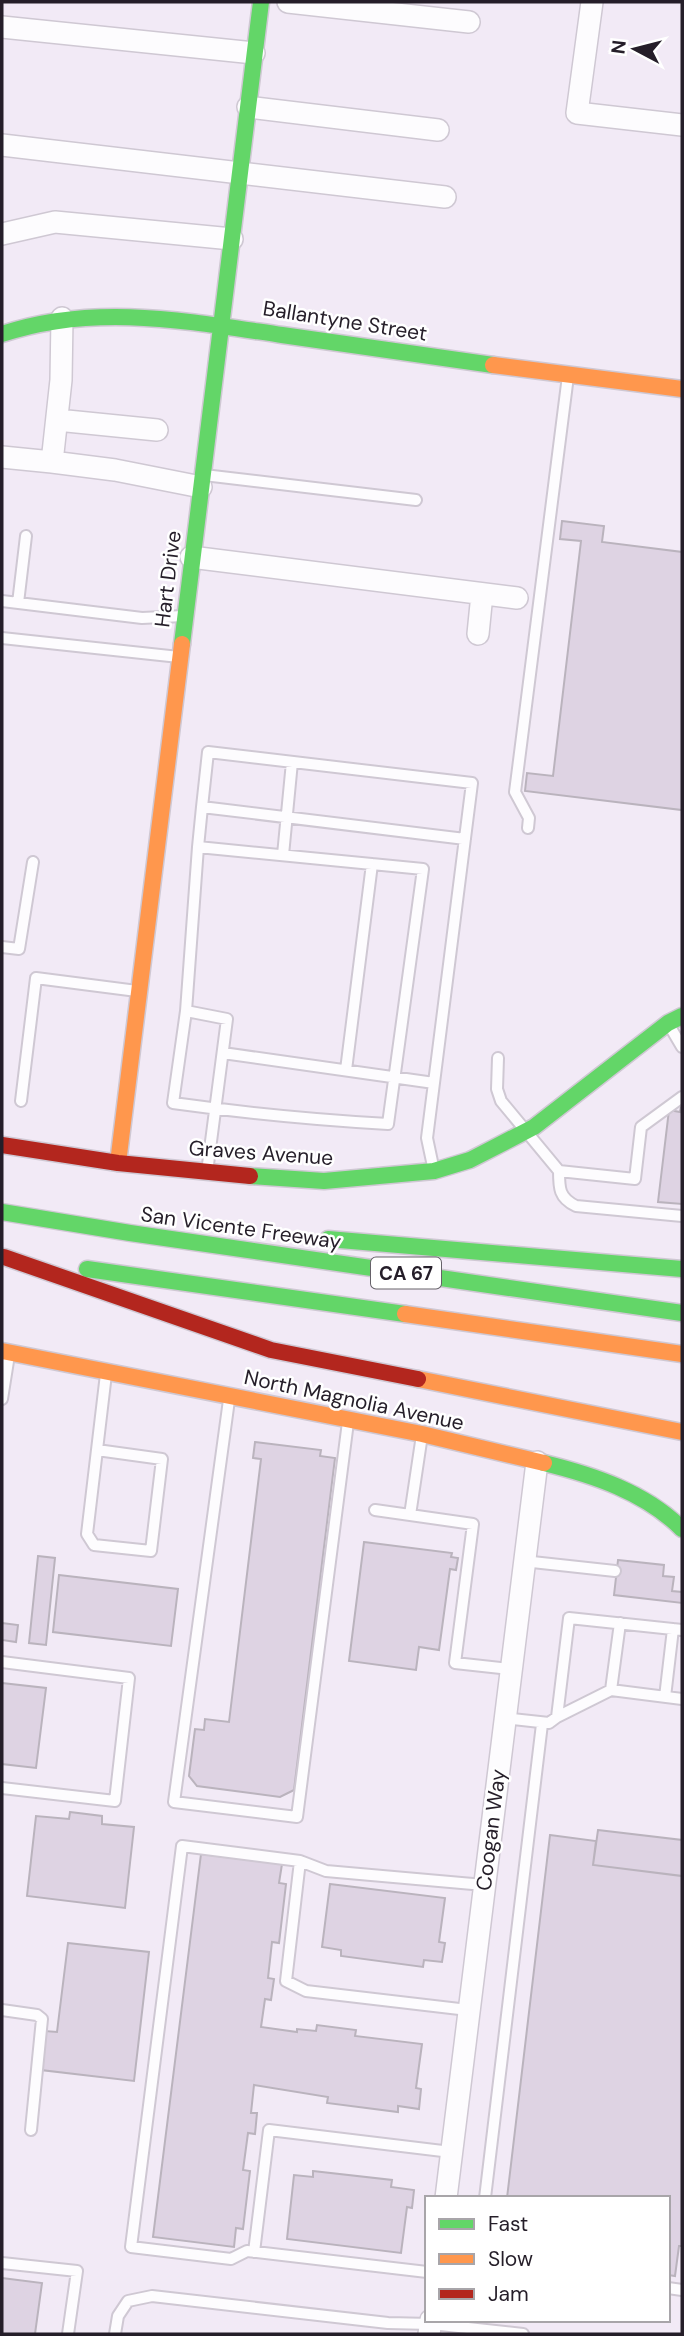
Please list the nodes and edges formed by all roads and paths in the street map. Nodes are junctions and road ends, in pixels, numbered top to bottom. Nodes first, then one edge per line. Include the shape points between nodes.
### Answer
1 (261, 2) edge
2 (288, 2) edge
3 (592, 2) edge
4 (469, 22) dead end
5 (2, 27) edge
6 (254, 53) junction
7 (248, 107) junction
8 (682, 125) edge
9 (438, 130) dead end
10 (2, 145) edge
11 (240, 172) junction
12 (445, 197) dead end
13 (2, 234) edge
14 (232, 239) junction
15 (62, 318) junction
16 (221, 324) junction
17 (2, 334) edge
18 (569, 374) junction
19 (682, 389) edge
20 (57, 420) junction
21 (157, 430) dead end
22 (2, 457) edge
23 (52, 462) junction
24 (202, 481) junction
25 (416, 500) dead end
26 (26, 536) dead end
27 (191, 557) junction
28 (482, 594) junction
29 (517, 598) dead end
30 (2, 601) edge
31 (18, 603) junction
32 (184, 616) junction
33 (478, 634) dead end
34 (2, 638) edge
35 (179, 657) junction
36 (292, 762) junction
37 (202, 807) junction
38 (286, 817) junction
39 (528, 828) dead end
40 (465, 839) junction
41 (198, 848) junction
42 (283, 855) junction
43 (33, 862) dead end
44 (372, 864) junction
45 (2, 947) edge
46 (139, 991) junction
47 (186, 1011) junction
48 (675, 1019) edge
49 (682, 1047) edge
50 (223, 1053) junction
51 (498, 1058) dead end
52 (346, 1070) junction
53 (395, 1077) junction
54 (434, 1083) junction
55 (682, 1097) edge
56 (21, 1101) dead end
57 (216, 1109) junction
58 (525, 1131) junction
59 (2, 1145) edge
60 (118, 1163) junction
61 (435, 1171) junction
62 (559, 1171) junction
63 (207, 1172) junction
64 (2, 1212) edge
65 (682, 1216) edge
66 (130, 1233) junction
67 (278, 1238) dead end
68 (318, 1239) dead end
69 (3, 1257) edge
70 (682, 1269) edge
71 (353, 1306) junction
72 (682, 1313) edge
73 (5, 1351) edge
74 (682, 1354) edge
75 (629, 1363) dead end
76 (106, 1371) junction
77 (230, 1395) junction
78 (2, 1399) edge
79 (348, 1419) junction
80 (682, 1432) edge
81 (422, 1434) junction
82 (97, 1450) junction
83 (537, 1462) junction
84 (374, 1510) dead end
85 (410, 1516) junction
86 (682, 1529) edge
87 (523, 1561) junction
88 (615, 1571) dead end
89 (620, 1623) junction
90 (678, 1630) edge
91 (2, 1662) edge
92 (510, 1669) junction
93 (611, 1690) junction
94 (665, 1697) junction
95 (682, 1699) edge
96 (557, 1717) junction
97 (504, 1718) junction
98 (541, 1724) junction
99 (2, 1788) edge
100 (300, 1861) junction
101 (484, 1885) junction
102 (2, 2010) edge
103 (468, 2010) junction
104 (30, 2130) dead end
105 (451, 2152) junction
106 (446, 2196) edge
107 (485, 2196) edge
108 (254, 2252) junction
109 (2, 2263) edge
110 (425, 2272) edge
111 (430, 2326) edge
112 (68, 2334) edge
113 (115, 2334) edge
114 (523, 2334) edge

1 - 6 main road, Hart Drive
2 - 4 street
3 - 8 street via 577,113
5 - 6 street
6 - 7 main road, Hart Drive
7 - 9 street
7 - 11 main road, Hart Drive
10 - 11 street
11 - 12 street
11 - 14 main road, Hart Drive
13 - 14 street via 55,222
14 - 16 main road, Hart Drive
15 - 16 main road, Ballantyne Street via 106,314
15 - 17 main road, Ballantyne Street
15 - 20 street
16 - 18 main road, Ballantyne Street
16 - 24 main road, Hart Drive
18 - 19 main road, Ballantyne Street
18 - 39 lane via 515,792 529,818
20 - 21 street
20 - 23 street
22 - 23 street
23 - 24 street
24 - 25 lane
24 - 27 main road, Hart Drive
26 - 31 lane
27 - 28 street
27 - 32 main road, Hart Drive
28 - 29 street
28 - 33 street
30 - 31 lane
31 - 32 lane via 142,618
32 - 35 main road, Hart Drive
34 - 35 lane
35 - 46 main road, Hart Drive
36 - 37 lane via 208,752
36 - 38 lane
36 - 40 lane via 472,783
37 - 38 lane
37 - 41 lane
38 - 40 lane
38 - 42 lane
40 - 54 lane
41 - 42 lane
41 - 47 lane
42 - 44 lane
43 - 45 lane via 19,949
44 - 52 lane
44 - 53 lane via 422,869
46 - 56 lane via 36,978
46 - 60 main road, Hart Drive
47 - 50 lane via 227,1019
47 - 57 lane via 173,1103
48 - 49 lane
48 - 58 main road, Graves Avenue
50 - 52 lane
50 - 57 lane
51 - 58 lane via 500,1101
52 - 53 lane
53 - 54 lane
53 - 57 lane via 388,1124
54 - 61 lane via 427,1138
55 - 62 lane via 641,1127 635,1179
57 - 63 lane
58 - 61 main road, Graves Avenue via 470,1160
58 - 62 lane
59 - 60 main road, Graves Avenue
60 - 63 main road, Graves Avenue
61 - 63 main road, Graves Avenue via 324,1181
62 - 65 lane via 559,1191 576,1206
64 - 66 main road, San Vicente Freeway / CA 67
66 - 67 main road
66 - 72 main road, San Vicente Freeway / CA 67
68 - 70 main road
69 - 71 main road, CA 67
69 - 80 main road via 271,1350
71 - 74 main road
71 - 75 main road
73 - 76 main road, North Magnolia Avenue
73 - 78 lane
76 - 77 main road, North Magnolia Avenue
76 - 82 lane
77 - 79 main road, North Magnolia Avenue
77 - 79 lane via 174,1802 297,1817
79 - 81 main road, North Magnolia Avenue
81 - 83 main road, North Magnolia Avenue
81 - 85 lane
82 - 82 lane via 87,1534 94,1545 151,1551 162,1459
83 - 86 main road, North Magnolia Avenue via 588,1474 632,1494
83 - 87 street, Coogan Way
84 - 85 lane
85 - 92 lane via 473,1524 455,1663
87 - 88 lane
87 - 92 street, Coogan Way
89 - 90 lane
89 - 93 lane
89 - 96 lane via 569,1618
90 - 94 lane
91 - 99 lane via 129,1678 115,1801
92 - 97 street, Coogan Way
93 - 94 lane
93 - 96 lane
94 - 95 lane
96 - 98 lane
97 - 98 lane
97 - 101 street, Coogan Way
98 - 107 lane
100 - 101 lane via 326,1871
100 - 103 lane via 286,1981 306,1991
100 - 108 lane via 182,1846 131,2247 231,2259
101 - 103 street, Coogan Way
102 - 104 lane via 41,2019
103 - 105 street, Coogan Way
105 - 106 street, Coogan Way
105 - 108 lane via 270,2130
108 - 110 lane
109 - 112 lane via 76,2271
111 - 113 lane via 152,2296 128,2301 118,2316
111 - 114 lane

